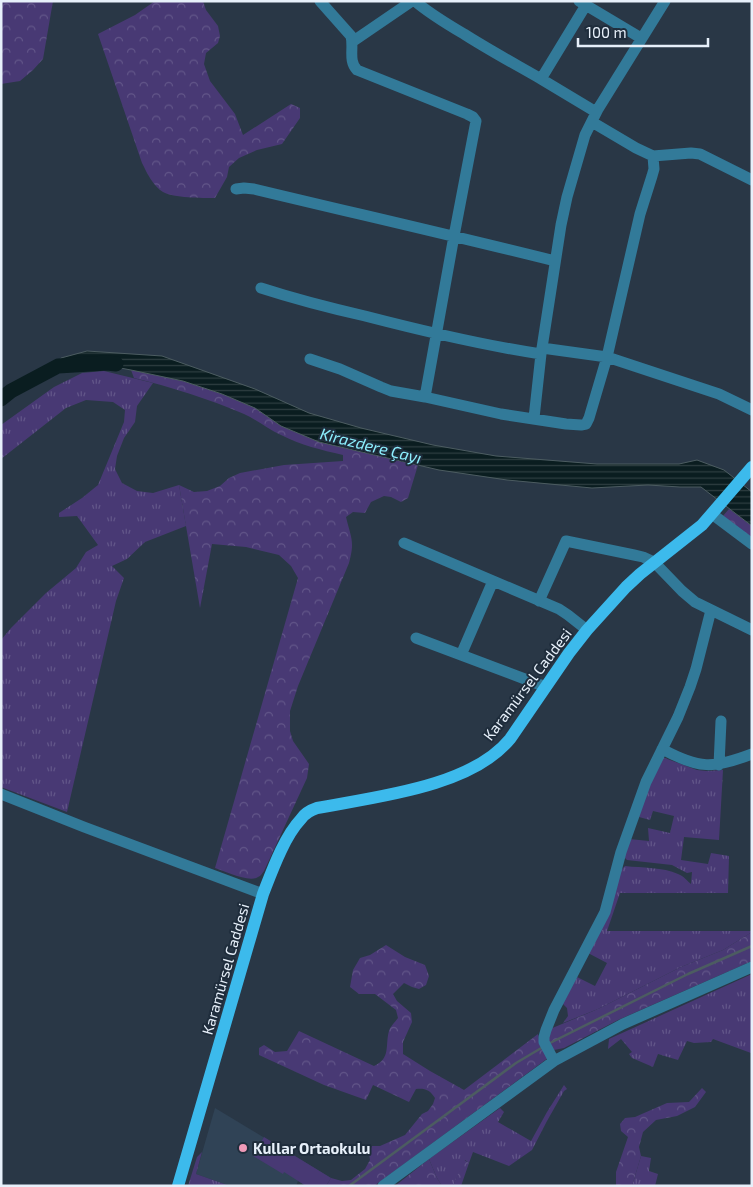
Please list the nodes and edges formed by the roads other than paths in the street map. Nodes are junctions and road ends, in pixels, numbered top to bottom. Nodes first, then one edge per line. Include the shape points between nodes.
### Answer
1 (320, 1) edge
2 (412, 1) edge
3 (416, 1) edge
4 (664, 1) edge
5 (582, 3) edge
6 (641, 38) junction
7 (352, 42) junction
8 (541, 79) junction
9 (594, 117) junction
10 (654, 156) junction
11 (752, 180) edge
12 (236, 189) dead end
13 (454, 236) junction
14 (555, 261) junction
15 (261, 288) dead end
16 (436, 334) junction
17 (541, 351) junction
18 (607, 357) junction
19 (310, 360) dead end
20 (425, 397) junction
21 (752, 410) edge
22 (534, 418) junction
23 (750, 469) edge
24 (712, 514) junction
25 (404, 543) dead end
26 (752, 544) edge
27 (654, 562) junction
28 (493, 581) junction
29 (539, 601) junction
30 (712, 610) junction
31 (587, 630) junction
32 (752, 630) edge
33 (416, 638) dead end
34 (461, 655) junction
35 (546, 687) junction
36 (721, 721) dead end
37 (662, 749) junction
38 (752, 754) edge
39 (719, 764) junction
40 (1, 794) edge
41 (263, 894) junction
42 (752, 967) edge
43 (549, 1052) junction
44 (178, 1186) edge
45 (383, 1186) edge

1 - 7 street via 351,36
2 - 7 street
3 - 8 street via 430,13
4 - 6 street
5 - 6 street
5 - 8 street
6 - 9 street
7 - 13 street via 352,64 357,70 474,117 476,121
8 - 9 street
9 - 10 street via 636,148
9 - 14 street via 585,135 567,197
10 - 11 street via 700,154
10 - 18 street via 654,169 636,229
12 - 13 street via 254,189
13 - 14 street
13 - 16 street
14 - 17 street
15 - 16 street
16 - 17 street via 505,349
16 - 20 street
17 - 18 street
17 - 22 street
18 - 21 street via 720,394
18 - 22 street via 586,424
19 - 20 street via 386,389
20 - 22 street
23 - 24 main road, Karamürsel Caddesi
24 - 26 street
24 - 27 main road, Karamürsel Caddesi
25 - 28 street
27 - 29 street via 566,541
27 - 30 street via 690,599
27 - 31 main road, Karamürsel Caddesi
28 - 29 street
28 - 34 street
29 - 31 street via 564,612
30 - 32 street
30 - 37 street via 690,687
31 - 35 main road, Karamürsel Caddesi
33 - 34 street
34 - 35 street
35 - 41 main road, Karamürsel Caddesi via 504,746 468,770 404,792 310,811 294,828
36 - 39 street
37 - 39 street via 685,761
37 - 43 street via 646,782 621,852 605,912 549,1022 544,1037
38 - 39 street
40 - 41 street
41 - 44 main road, Karamürsel Caddesi
42 - 43 street via 624,1024
43 - 45 street

